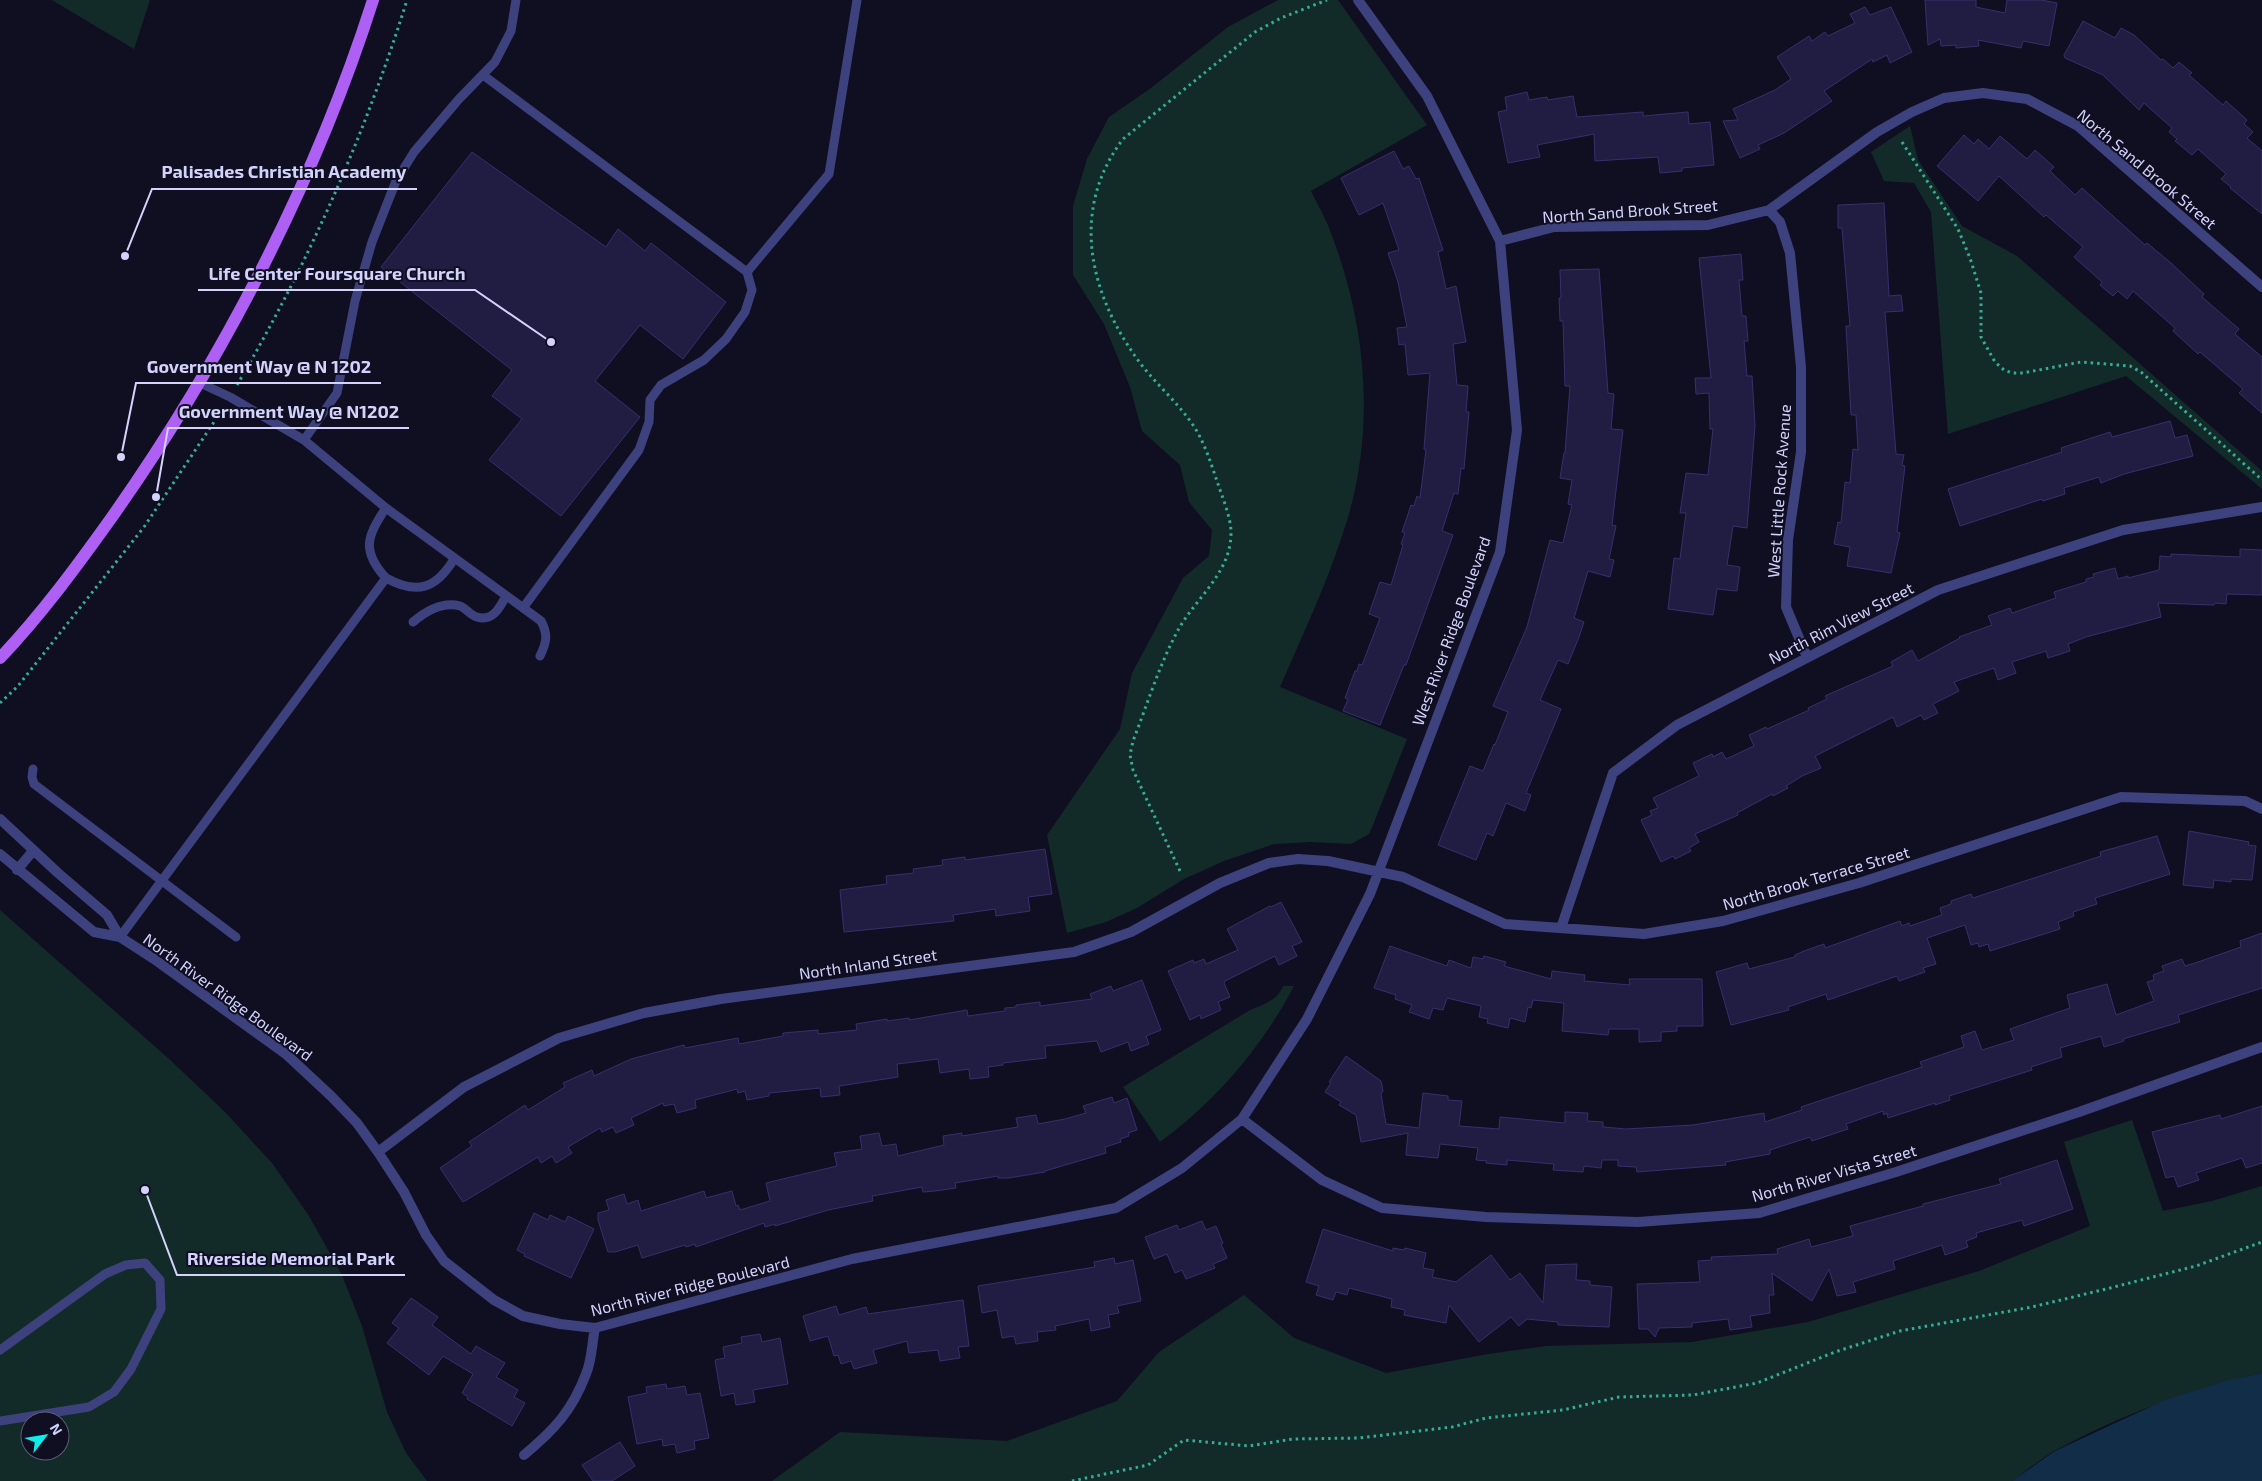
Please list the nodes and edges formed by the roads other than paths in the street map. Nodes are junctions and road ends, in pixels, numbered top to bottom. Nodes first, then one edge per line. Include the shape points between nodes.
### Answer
1 (373, 0) edge
2 (516, 0) edge
3 (857, 0) edge
4 (1358, 0) edge
5 (483, 75) junction
6 (1769, 210) junction
7 (1500, 241) junction
8 (747, 272) junction
9 (2262, 287) edge
10 (200, 383) junction
11 (304, 440) junction
12 (2262, 507) edge
13 (386, 508) junction
14 (454, 559) junction
15 (386, 578) junction
16 (506, 596) junction
17 (523, 608) junction
18 (414, 622) dead end
19 (540, 656) dead end
20 (1807, 657) junction
21 (0, 658) edge
22 (33, 769) dead end
23 (2262, 809) edge
24 (0, 819) edge
25 (34, 851) junction
26 (0, 854) edge
27 (17, 870) junction
28 (1379, 872) junction
29 (161, 882) junction
30 (1561, 928) junction
31 (120, 937) junction
32 (236, 938) dead end
33 (2262, 1047) edge
34 (1242, 1119) junction
35 (378, 1152) junction
36 (595, 1328) junction
37 (0, 1350) edge
38 (0, 1422) edge
39 (524, 1455) dead end

1 - 10 main road via 352,67 277,240
2 - 5 lane via 511,31 495,62
3 - 8 lane via 829,174
4 - 7 street, West River Ridge Boulevard via 1427,96
5 - 8 lane
5 - 11 lane via 414,152 396,181 372,242 355,300 337,393
6 - 7 street, North Sand Brook Street via 1708,225 1554,227
6 - 9 street, North Sand Brook Street via 1877,132 1944,98 1982,93 2027,99 2078,126
6 - 20 street, West Little Rock Avenue via 1780,222 1790,253 1798,331 1801,452 1788,540 1786,607
7 - 28 street, West River Ridge Boulevard via 1518,430 1500,552
8 - 17 lane via 752,290 745,312 726,339 704,360 662,385 650,400 648,422 639,450
10 - 11 lane
10 - 21 main road via 90,548
11 - 13 lane
12 - 20 street, North Rim View Street via 2123,530 1956,584 1938,590
13 - 14 lane
13 - 15 lane via 374,524 369,539 376,568
14 - 15 lane via 440,579 428,585 401,586
14 - 16 lane
15 - 29 lane
16 - 17 lane
16 - 18 lane via 497,612 489,617 476,617 461,607 450,605 427,610
17 - 19 lane via 541,621 546,630 547,642
20 - 30 street, North Rim View Street via 1677,725 1613,773
22 - 29 lane via 34,784
23 - 30 street, North Brook Terrace Street via 2245,801 2121,797 1859,883 1723,921 1644,934
24 - 25 street, North River Ridge Boulevard
25 - 27 street
25 - 31 street, North River Ridge Boulevard via 107,915
26 - 27 street, North River Ridge Boulevard
27 - 31 street, North River Ridge Boulevard via 94,932
28 - 30 street, North Brook Terrace Street via 1403,877 1505,924
28 - 34 street, West River Ridge Boulevard via 1307,1019
28 - 35 street, North Inland Street via 1328,861 1298,859 1269,863 1220,883 1131,932 1074,952 721,999 644,1013 559,1038 464,1087
29 - 31 lane
29 - 32 lane
31 - 35 street, North River Ridge Boulevard via 287,1055 357,1123
33 - 34 street, North River Vista Street via 2006,1136 1760,1213 1638,1222 1382,1208 1322,1180
34 - 36 street, North River Ridge Boulevard via 1182,1168 1116,1208 852,1259
35 - 36 street, North River Ridge Boulevard via 444,1261 494,1300 523,1316
36 - 39 street via 587,1372 567,1413
37 - 38 lane via 105,1274 126,1265 145,1263 160,1280 161,1309 131,1369 114,1392 90,1406

